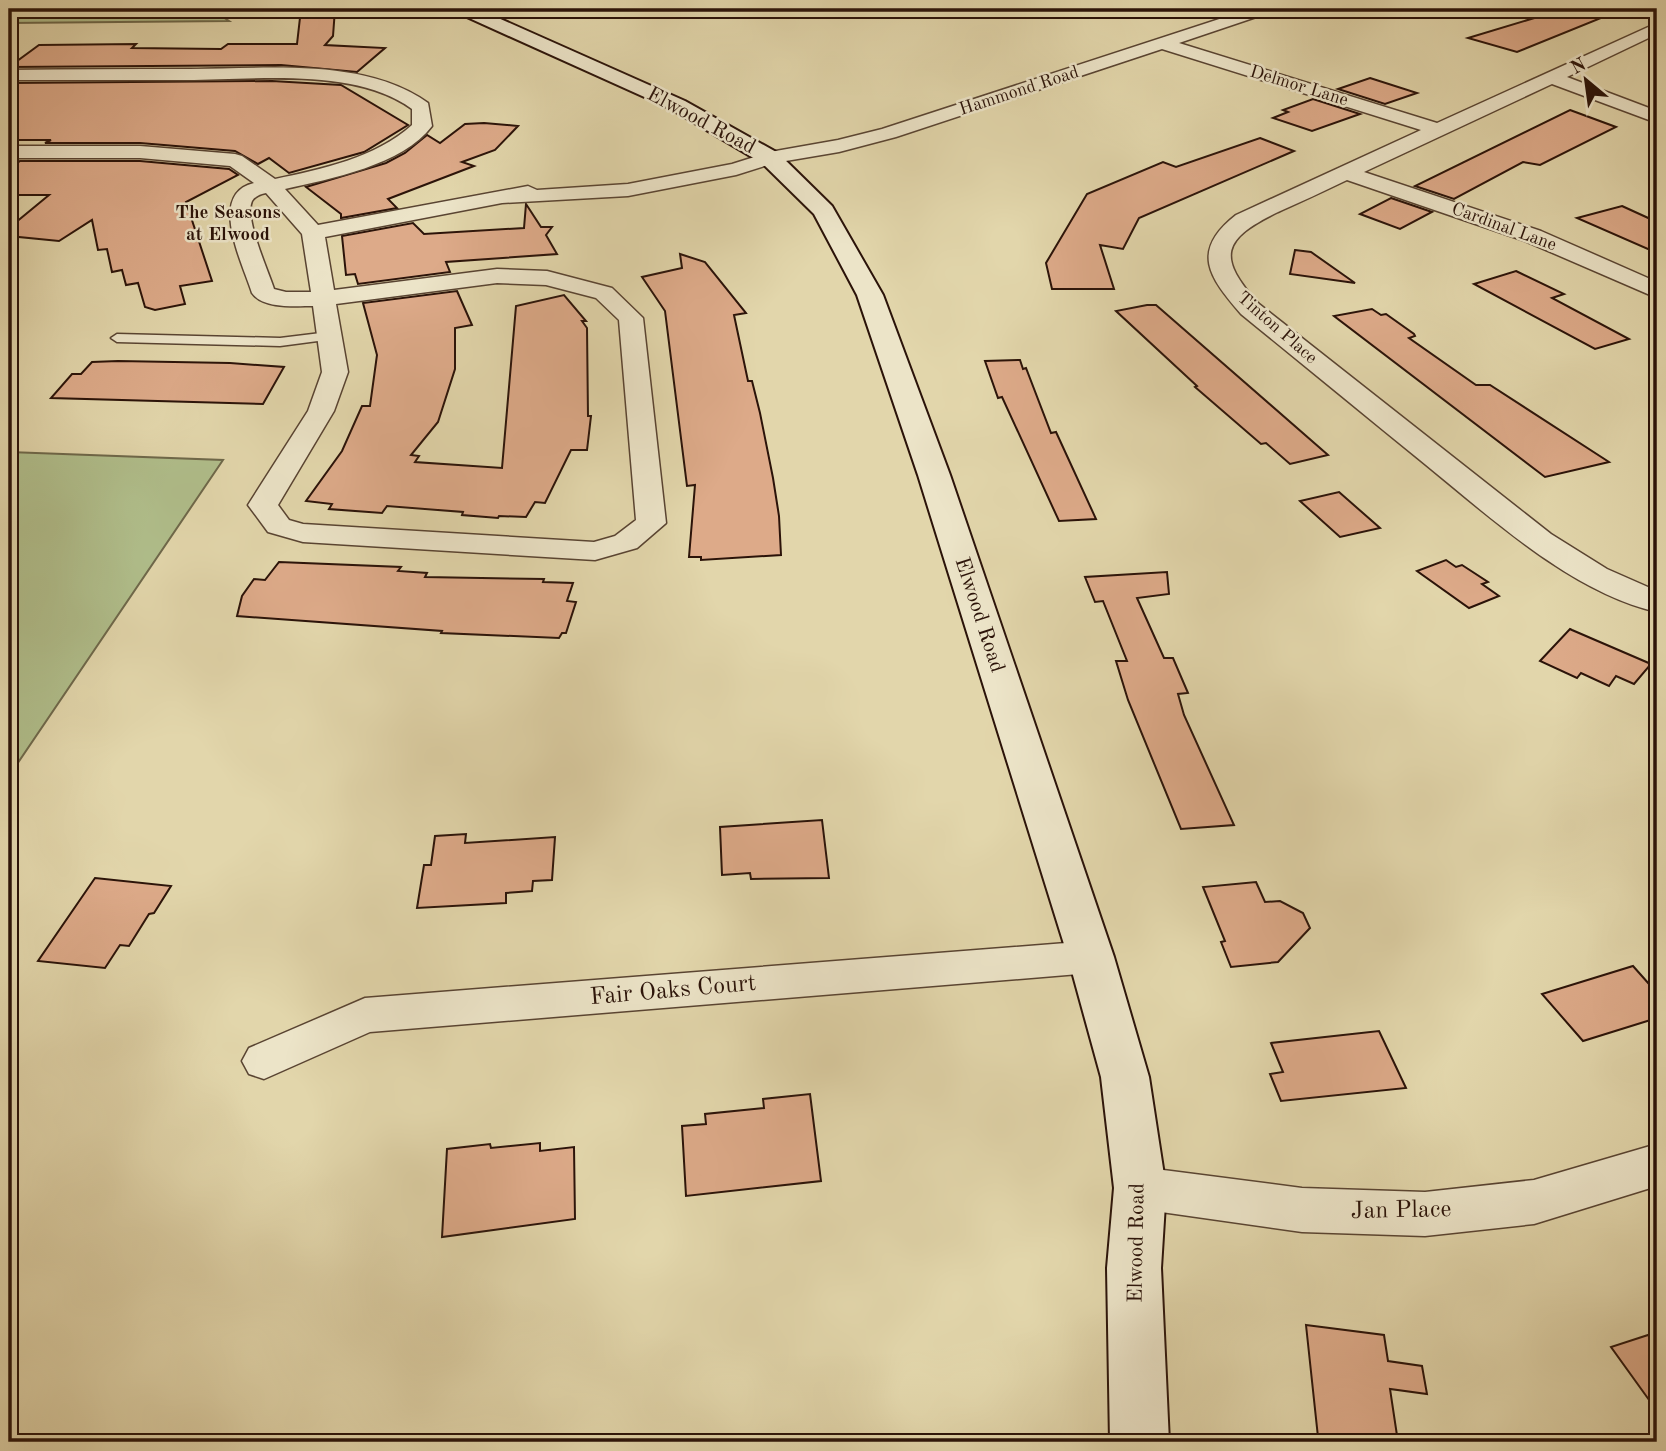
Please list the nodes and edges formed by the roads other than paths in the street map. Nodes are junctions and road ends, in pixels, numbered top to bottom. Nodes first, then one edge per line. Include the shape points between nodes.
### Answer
1 (357, 9) edge
2 (465, 9) edge
3 (521, 9) edge
4 (1265, 9) edge
5 (486, 17) junction
6 (1657, 28) edge
7 (1162, 43) junction
8 (9, 75) edge
9 (1554, 78) junction
10 (1657, 117) edge
11 (1436, 129) junction
12 (9, 152) edge
13 (770, 158) junction
14 (1347, 173) junction
15 (271, 186) junction
16 (313, 233) junction
17 (1657, 291) edge
18 (322, 299) junction
19 (329, 336) junction
20 (117, 338) dead end
21 (1657, 602) edge
22 (1091, 957) junction
23 (264, 1061) dead end
24 (1657, 1165) edge
25 (1140, 1188) junction
26 (1140, 1442) edge

1 - 2 lane
2 - 5 main road, Elwood Road
3 - 5 street
4 - 7 street, Hammond Road
5 - 13 main road, Elwood Road via 678,105
6 - 9 street, Tinton Place
7 - 11 street, Delmor Lane
7 - 13 street, Hammond Road via 889,134
8 - 15 street via 303,74 359,79 402,93 421,107 422,126 410,140 323,174
9 - 10 street
9 - 11 street, Tinton Place
11 - 14 street, Tinton Place
12 - 15 street via 140,152 235,160
13 - 16 street, Hammond Road via 628,190 508,198
13 - 22 main road, Elwood Road via 824,211 870,295 934,475
14 - 17 street, Cardinal Lane via 1533,236
14 - 21 street, Tinton Place via 1244,220 1223,239 1218,259 1227,282 1250,309 1553,550
15 - 16 street
15 - 18 street via 251,190 241,201 240,219 264,293 285,299
16 - 18 street
18 - 19 street
18 - 19 street via 498,276 548,278 604,293 631,318 650,523 626,542 595,551 303,533 270,522 263,505 321,411 335,372
19 - 20 lane via 280,342
22 - 23 street, Fair Oaks Court via 365,1016
22 - 25 main road, Elwood Road via 1125,1077
24 - 25 street, Jan Place via 1534,1202 1425,1214 1302,1210
25 - 26 main road, Elwood Road via 1134,1268

